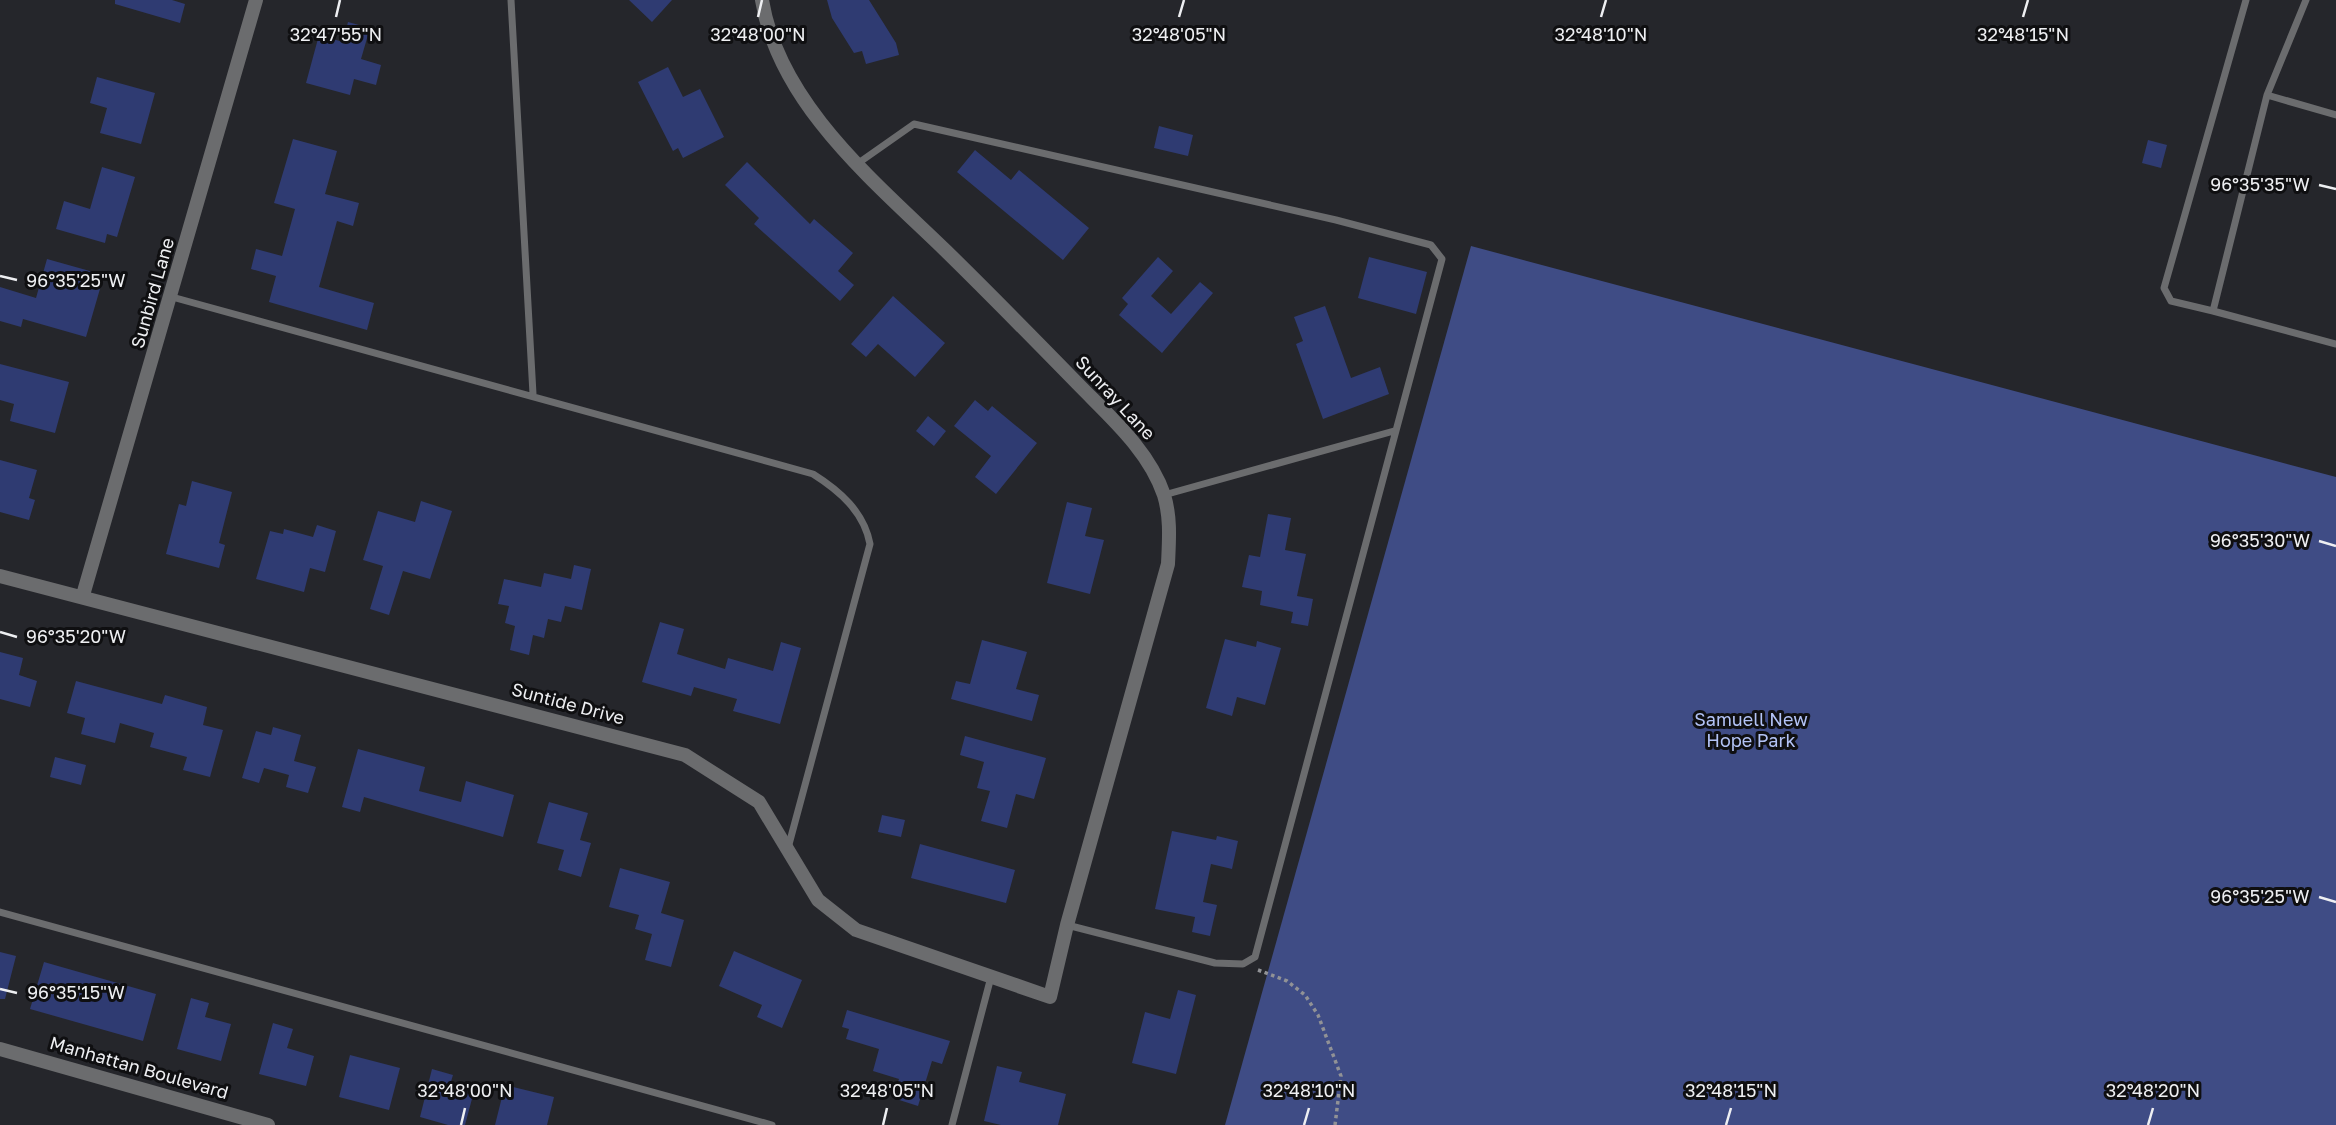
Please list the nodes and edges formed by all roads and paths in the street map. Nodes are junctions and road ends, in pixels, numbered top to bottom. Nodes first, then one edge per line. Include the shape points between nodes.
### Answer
1 (256, 0) edge
2 (511, 0) edge
3 (762, 0) edge
4 (2246, 0) edge
5 (2306, 0) edge
6 (2267, 95) junction
7 (2336, 115) edge
8 (857, 164) junction
9 (172, 297) junction
10 (2213, 312) junction
11 (2336, 344) edge
12 (533, 394) junction
13 (1394, 431) junction
14 (1164, 495) junction
15 (0, 576) edge
16 (83, 595) junction
17 (788, 851) junction
18 (0, 912) edge
19 (1067, 925) junction
20 (1242, 964) junction
21 (991, 977) junction
22 (1050, 997) joint
23 (0, 1049) edge
24 (268, 1125) edge
25 (772, 1125) edge
26 (952, 1125) edge
27 (1335, 1125) edge

1 - 9 street, Sunbird Lane
2 - 12 lane
3 - 8 street, Sunray Lane via 771,41 787,70 836,145
4 - 10 lane via 2164,288 2171,300
5 - 6 lane
6 - 7 lane
6 - 10 lane
8 - 13 lane via 914,124 1430,245 1442,259
8 - 14 street, Sunray Lane via 1119,427 1146,459
9 - 12 lane
9 - 16 street, Sunbird Lane
10 - 11 lane
12 - 17 lane via 813,474 834,487 866,526 870,544 860,586
13 - 14 lane
13 - 20 lane via 1255,957
14 - 19 street, Sunray Lane via 1170,526 1168,564
15 - 16 street, Suntide Drive
16 - 17 street, Suntide Drive via 685,755 759,802
17 - 21 street, Suntide Drive via 818,900 856,930
18 - 25 lane
19 - 20 lane via 1215,963
19 - 22 street, Sunray Lane
20 - 27 path via 1287,981 1305,995 1318,1016 1341,1076
21 - 22 street, Suntide Drive
21 - 26 lane
23 - 24 street, Manhattan Boulevard

